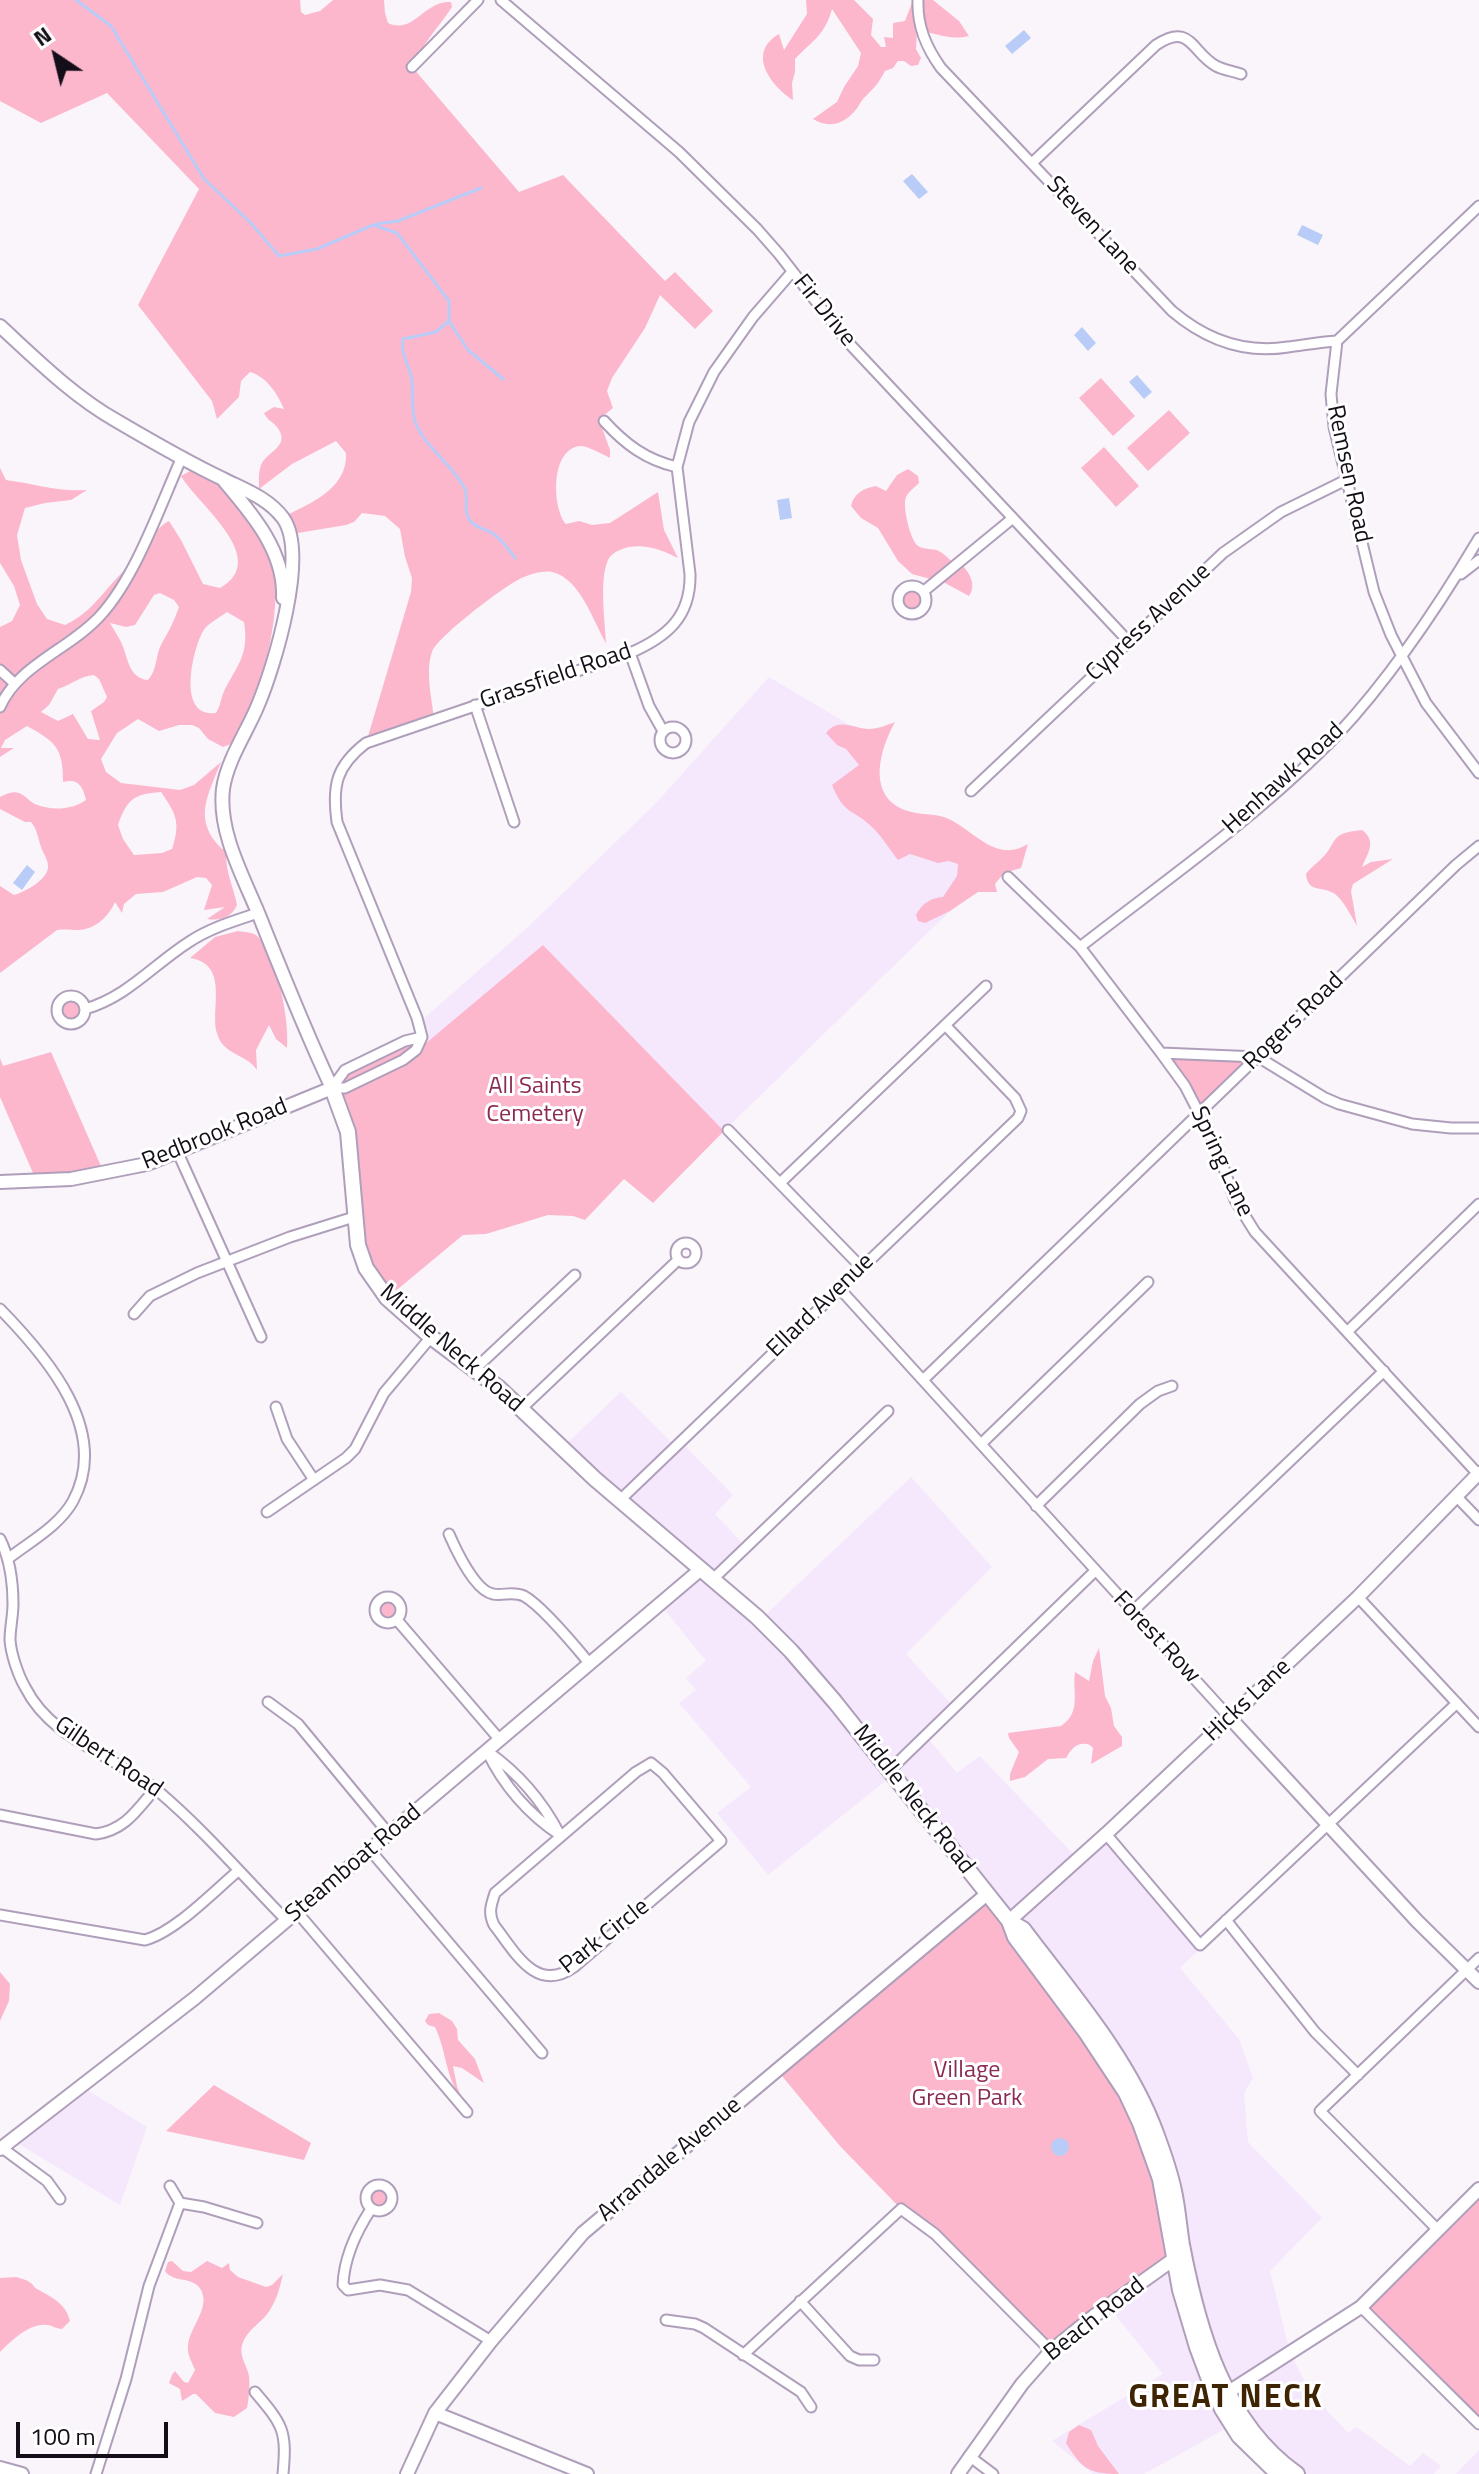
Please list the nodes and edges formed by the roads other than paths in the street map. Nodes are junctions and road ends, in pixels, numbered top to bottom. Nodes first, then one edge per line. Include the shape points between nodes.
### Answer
1 (478, 0) edge
2 (501, 0) edge
3 (918, 0) edge
4 (412, 67) dead end
5 (1241, 74) dead end
6 (1032, 163) junction
7 (1479, 206) edge
8 (792, 272) junction
9 (0, 326) edge
10 (1337, 341) junction
11 (604, 421) dead end
12 (182, 457) junction
13 (677, 467) junction
14 (223, 479) junction
15 (1346, 480) junction
16 (1013, 518) junction
17 (1479, 538) edge
18 (1479, 560) edge
19 (1455, 578) junction
20 (924, 591) dead end
21 (282, 622) junction
22 (1129, 642) junction
23 (630, 653) junction
24 (1401, 657) junction
25 (0, 670) edge
26 (14, 683) junction
27 (475, 705) junction
28 (0, 707) edge
29 (663, 731) dead end
30 (1479, 773) edge
31 (971, 791) dead end
32 (514, 822) dead end
33 (1479, 846) edge
34 (1008, 877) dead end
35 (258, 913) junction
36 (1080, 947) junction
37 (986, 986) dead end
38 (85, 1009) dead end
39 (945, 1025) junction
40 (422, 1037) junction
41 (1161, 1053) junction
42 (1258, 1057) junction
43 (332, 1088) junction
44 (1198, 1114) junction
45 (1479, 1128) edge
46 (728, 1130) dead end
47 (178, 1153) junction
48 (0, 1182) edge
49 (780, 1183) junction
50 (1479, 1204) edge
51 (354, 1217) junction
52 (678, 1260) dead end
53 (227, 1262) junction
54 (862, 1268) junction
55 (575, 1275) dead end
56 (1148, 1282) dead end
57 (840, 1289) junction
58 (0, 1309) edge
59 (134, 1314) dead end
60 (1348, 1331) junction
61 (261, 1337) dead end
62 (431, 1337) junction
63 (475, 1369) junction
64 (1384, 1371) junction
65 (923, 1380) junction
66 (1172, 1386) dead end
67 (276, 1407) dead end
68 (521, 1409) junction
69 (888, 1411) dead end
70 (981, 1444) junction
71 (1478, 1474) edge
72 (314, 1480) junction
73 (1456, 1496) junction
74 (619, 1501) junction
75 (1036, 1506) junction
76 (267, 1512) dead end
77 (1479, 1520) edge
78 (449, 1534) dead end
79 (0, 1539) edge
80 (9, 1558) junction
81 (1095, 1571) junction
82 (706, 1575) junction
83 (1358, 1597) junction
84 (1132, 1612) junction
85 (397, 1620) dead end
86 (5, 1640) edge
87 (590, 1664) junction
88 (268, 1702) dead end
89 (1457, 1703) junction
90 (1230, 1718) junction
91 (1479, 1727) edge
92 (500, 1740) junction
93 (487, 1751) junction
94 (890, 1770) junction
95 (155, 1789) junction
96 (0, 1815) edge
97 (1328, 1825) junction
98 (389, 1834) junction
99 (1106, 1834) junction
100 (560, 1835) junction
101 (370, 1850) junction
102 (238, 1871) junction
103 (987, 1894) junction
104 (297, 1912) junction
105 (0, 1915) edge
106 (1226, 1920) junction
107 (287, 1921) junction
108 (1009, 1921) junction
109 (1479, 1958) edge
110 (1467, 1970) junction
111 (1479, 1982) edge
112 (542, 2053) dead end
113 (1358, 2075) junction
114 (467, 2112) dead end
115 (1, 2149) edge
116 (170, 2186) dead end
117 (1479, 2189) edge
118 (60, 2199) dead end
119 (180, 2203) junction
120 (371, 2209) dead end
121 (257, 2223) dead end
122 (1438, 2230) junction
123 (1179, 2255) junction
124 (800, 2301) junction
125 (1361, 2307) junction
126 (666, 2320) dead end
127 (491, 2341) junction
128 (1051, 2351) junction
129 (743, 2355) junction
130 (874, 2360) dead end
131 (255, 2392) dead end
132 (1222, 2394) junction
133 (811, 2407) dead end
134 (435, 2413) junction
135 (1479, 2424) edge
136 (969, 2456) junction
137 (0, 2468) edge
138 (1288, 2473) edge
139 (22, 2474) edge
140 (96, 2474) edge
141 (283, 2474) edge
142 (407, 2474) edge
143 (587, 2474) edge
144 (958, 2474) edge
145 (993, 2474) edge

1 - 4 street
2 - 8 street, Fir Drive via 679,152
3 - 6 street, Steven Lane via 930,53
5 - 6 street via 1215,65 1189,40 1166,39
6 - 10 street, Steven Lane via 1172,311 1202,333 1224,343 1259,348
7 - 10 street
8 - 13 street, Grassfield Road via 714,372 689,422
8 - 16 street, Fir Drive via 846,340
9 - 12 street, Middle Neck Road via 84,400
10 - 15 street, Remsen Road via 1331,394
11 - 13 street via 642,455
12 - 14 street, Middle Neck Road
12 - 26 street via 133,565 107,607 78,636
13 - 23 street, Grassfield Road via 690,574 687,599 670,630
14 - 21 street, Middle Neck Road via 268,538 281,572
14 - 21 street, Middle Neck Road via 256,495 289,529 293,572
15 - 22 street, Cypress Avenue via 1241,539
15 - 24 street, Remsen Road via 1374,592
16 - 20 street
16 - 22 street, Fir Drive
17 - 19 street, Henhawk Road
18 - 19 street, Henhawk Road
19 - 24 street, Henhawk Road
21 - 35 street, Middle Neck Road via 259,703 223,788 225,826
22 - 31 street, Cypress Avenue
23 - 27 street, Grassfield Road
23 - 29 street
24 - 30 street, Remsen Road via 1426,703
24 - 36 street, Henhawk Road via 1295,776
25 - 26 street
26 - 28 street
27 - 32 street
27 - 40 street, Grassfield Road via 366,743 345,762 333,797 337,822
33 - 42 street, Rogers Road
34 - 36 street, Spring Lane
35 - 38 street via 202,934 114,999
35 - 43 street, Middle Neck Road
36 - 41 street, Spring Lane
37 - 39 street
39 - 49 street
39 - 54 street, Ellard Avenue via 1015,1098 1021,1111
40 - 43 street via 345,1070
40 - 43 street via 403,1060 345,1088
41 - 42 street
41 - 44 street, Spring Lane
42 - 44 street, Rogers Road
42 - 45 street via 1339,1104 1412,1124
43 - 47 street, Redbrook Road
43 - 51 main road, Middle Neck Road via 348,1132
44 - 60 street, Spring Lane via 1244,1217
44 - 65 street, Rogers Road
46 - 49 street
47 - 48 street, Redbrook Road via 71,1179
47 - 53 street
49 - 54 street
50 - 60 street
51 - 53 street
51 - 62 main road, Middle Neck Road via 358,1245 374,1282
52 - 68 street
53 - 59 street via 155,1293
53 - 61 street
54 - 57 street, Ellard Avenue
55 - 63 street
56 - 70 street
57 - 65 street, Forest Row
57 - 74 street, Ellard Avenue
58 - 80 street via 62,1387 86,1455 73,1501 56,1523
60 - 64 street, Spring Lane
62 - 63 main road, Middle Neck Road
62 - 72 street via 384,1393 355,1449
63 - 68 main road, Middle Neck Road
64 - 71 street, Spring Lane
64 - 84 street
65 - 70 street, Forest Row
66 - 75 street via 1140,1404
67 - 72 street via 287,1439
68 - 74 main road, Middle Neck Road
69 - 82 street
70 - 75 street, Forest Row
71 - 73 street, Hicks Lane
72 - 76 street
73 - 77 street
73 - 83 street, Hicks Lane
74 - 82 main road, Middle Neck Road
75 - 81 street, Forest Row
78 - 87 street via 486,1592 526,1597
79 - 80 street
80 - 86 street, Gilbert Road via 13,1603
81 - 84 street, Forest Row
81 - 94 street
82 - 87 street, Steamboat Road
82 - 94 main road, Middle Neck Road via 791,1651
83 - 89 street
83 - 90 street, Hicks Lane
84 - 90 street, Forest Row
85 - 92 street
86 - 95 street, Gilbert Road via 23,1684 48,1719
87 - 92 street, Steamboat Road
88 - 98 street via 298,1724
89 - 91 street
89 - 97 street
90 - 97 street, Forest Row
90 - 99 street, Hicks Lane
92 - 93 street, Steamboat Road
93 - 98 street, Steamboat Road
93 - 100 street via 549,1814
94 - 103 main road, Middle Neck Road
95 - 96 street via 125,1824 111,1832 96,1834
95 - 102 street, Gilbert Road
97 - 106 street
97 - 110 street, Forest Row
98 - 101 street, Steamboat Road
99 - 106 street via 1200,1945
99 - 108 street, Hicks Lane
100 - 100 street, Park Circle via 501,1886 490,1907 494,1925 516,1953 536,1974 549,1977 574,1967 721,1841 651,1763
101 - 104 street, Steamboat Road
101 - 112 street
102 - 105 street via 170,1928 145,1940
102 - 107 street, Gilbert Road
103 - 108 main road, Middle Neck Road
103 - 127 street, Arrandale Avenue via 583,2233
104 - 107 street, Steamboat Road
104 - 114 street
106 - 113 street via 1315,2032
107 - 115 street, Steamboat Road
108 - 123 main road, Middle Neck Road via 1023,1929 1135,2088 1171,2176
109 - 110 street
110 - 111 street, Forest Row
110 - 113 street
113 - 122 street via 1320,2111
115 - 118 street via 47,2181
116 - 119 street
117 - 122 street
119 - 121 street
119 - 140 street via 149,2286
120 - 127 street via 355,2238 343,2285 348,2290 380,2285 408,2290
122 - 125 street
123 - 128 street, Beach Road
123 - 132 main road, Middle Neck Road
124 - 128 street via 901,2209 935,2234
124 - 129 street
124 - 130 street via 850,2356
125 - 132 street
125 - 135 street
126 - 129 street via 704,2328
127 - 134 street, Arrandale Avenue
128 - 136 street, Beach Road
129 - 133 street via 801,2392
131 - 141 street via 283,2430
132 - 138 main road, Middle Neck Road via 1239,2436
134 - 142 street, Arrandale Avenue
134 - 143 street
136 - 144 street, Beach Road
136 - 145 street
137 - 139 street

